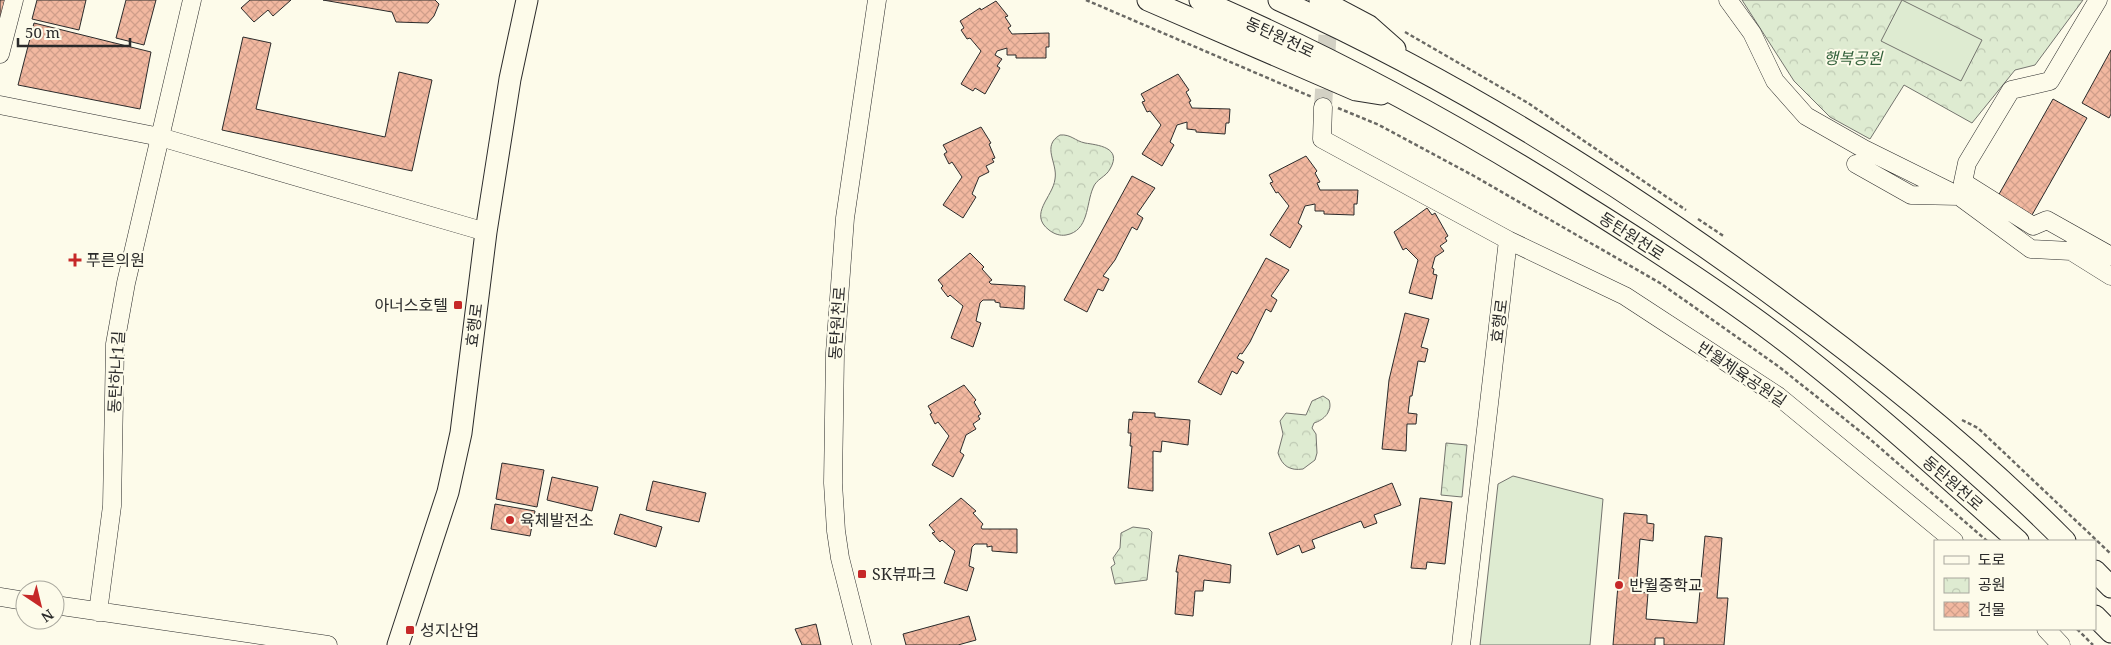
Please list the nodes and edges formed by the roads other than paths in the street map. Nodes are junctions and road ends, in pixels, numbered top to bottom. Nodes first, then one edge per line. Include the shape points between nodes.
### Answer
1 (14, 0) edge
2 (192, 0) edge
3 (527, 0) edge
4 (877, 0) edge
5 (1148, 0) edge
6 (1200, 0) edge
7 (1279, 0) edge
8 (1320, 0) edge
9 (1728, 0) edge
10 (2098, 0) edge
11 (0, 54) edge
12 (1415, 68) junction
13 (1402, 97) junction
14 (1323, 104) tunnel mouth
15 (0, 105) edge
16 (160, 136) junction
17 (1856, 164) dead end
18 (1960, 196) junction
19 (486, 232) junction
20 (1508, 240) junction
21 (2111, 256) edge
22 (2111, 276) edge
23 (1953, 540) edge
24 (2017, 540) edge
25 (2064, 540) edge
26 (2096, 572) edge
27 (2111, 587) edge
28 (0, 597) edge
29 (15, 599) edge
30 (65, 607) edge
31 (98, 612) junction
32 (2096, 617) edge
33 (2047, 630) edge
34 (2111, 632) edge
35 (328, 645) edge
36 (398, 645) edge
37 (862, 645) edge
38 (1461, 645) edge
39 (2060, 645) edge

1 - 11 street
2 - 16 street
3 - 19 main road, 효행로 via 510,79
4 - 37 street, 동탄원천로 via 845,218 835,353 833,483 836,531
5 - 13 main road via 1356,90
6 - 13 main road, 동탄원천로
7 - 12 main road, 동탄원천로
8 - 12 main road via 1369,26
9 - 18 street via 1752,33 1775,81 1806,116 1864,149
10 - 21 street via 2050,81 2011,90 1967,163 1963,182 2033,226 2047,220
12 - 25 main road, 동탄원천로 via 1542,140 1620,189 1788,306 1880,376
13 - 24 main road, 동탄원천로 via 1523,166 1719,293 1860,403
14 - 20 street via 1322,139
15 - 16 street
16 - 19 street
16 - 31 street, 동탄하나1길 via 115,344 112,506
17 - 18 street via 1911,195
18 - 22 street via 2031,249 2071,251
19 - 36 main road, 효행로 via 459,441 448,492
20 - 23 street, 반월체육공원길 via 1625,296 1778,396
20 - 38 street, 효행로
26 - 27 main road
28 - 29 street
30 - 31 street
31 - 35 street
32 - 34 main road
33 - 39 street

